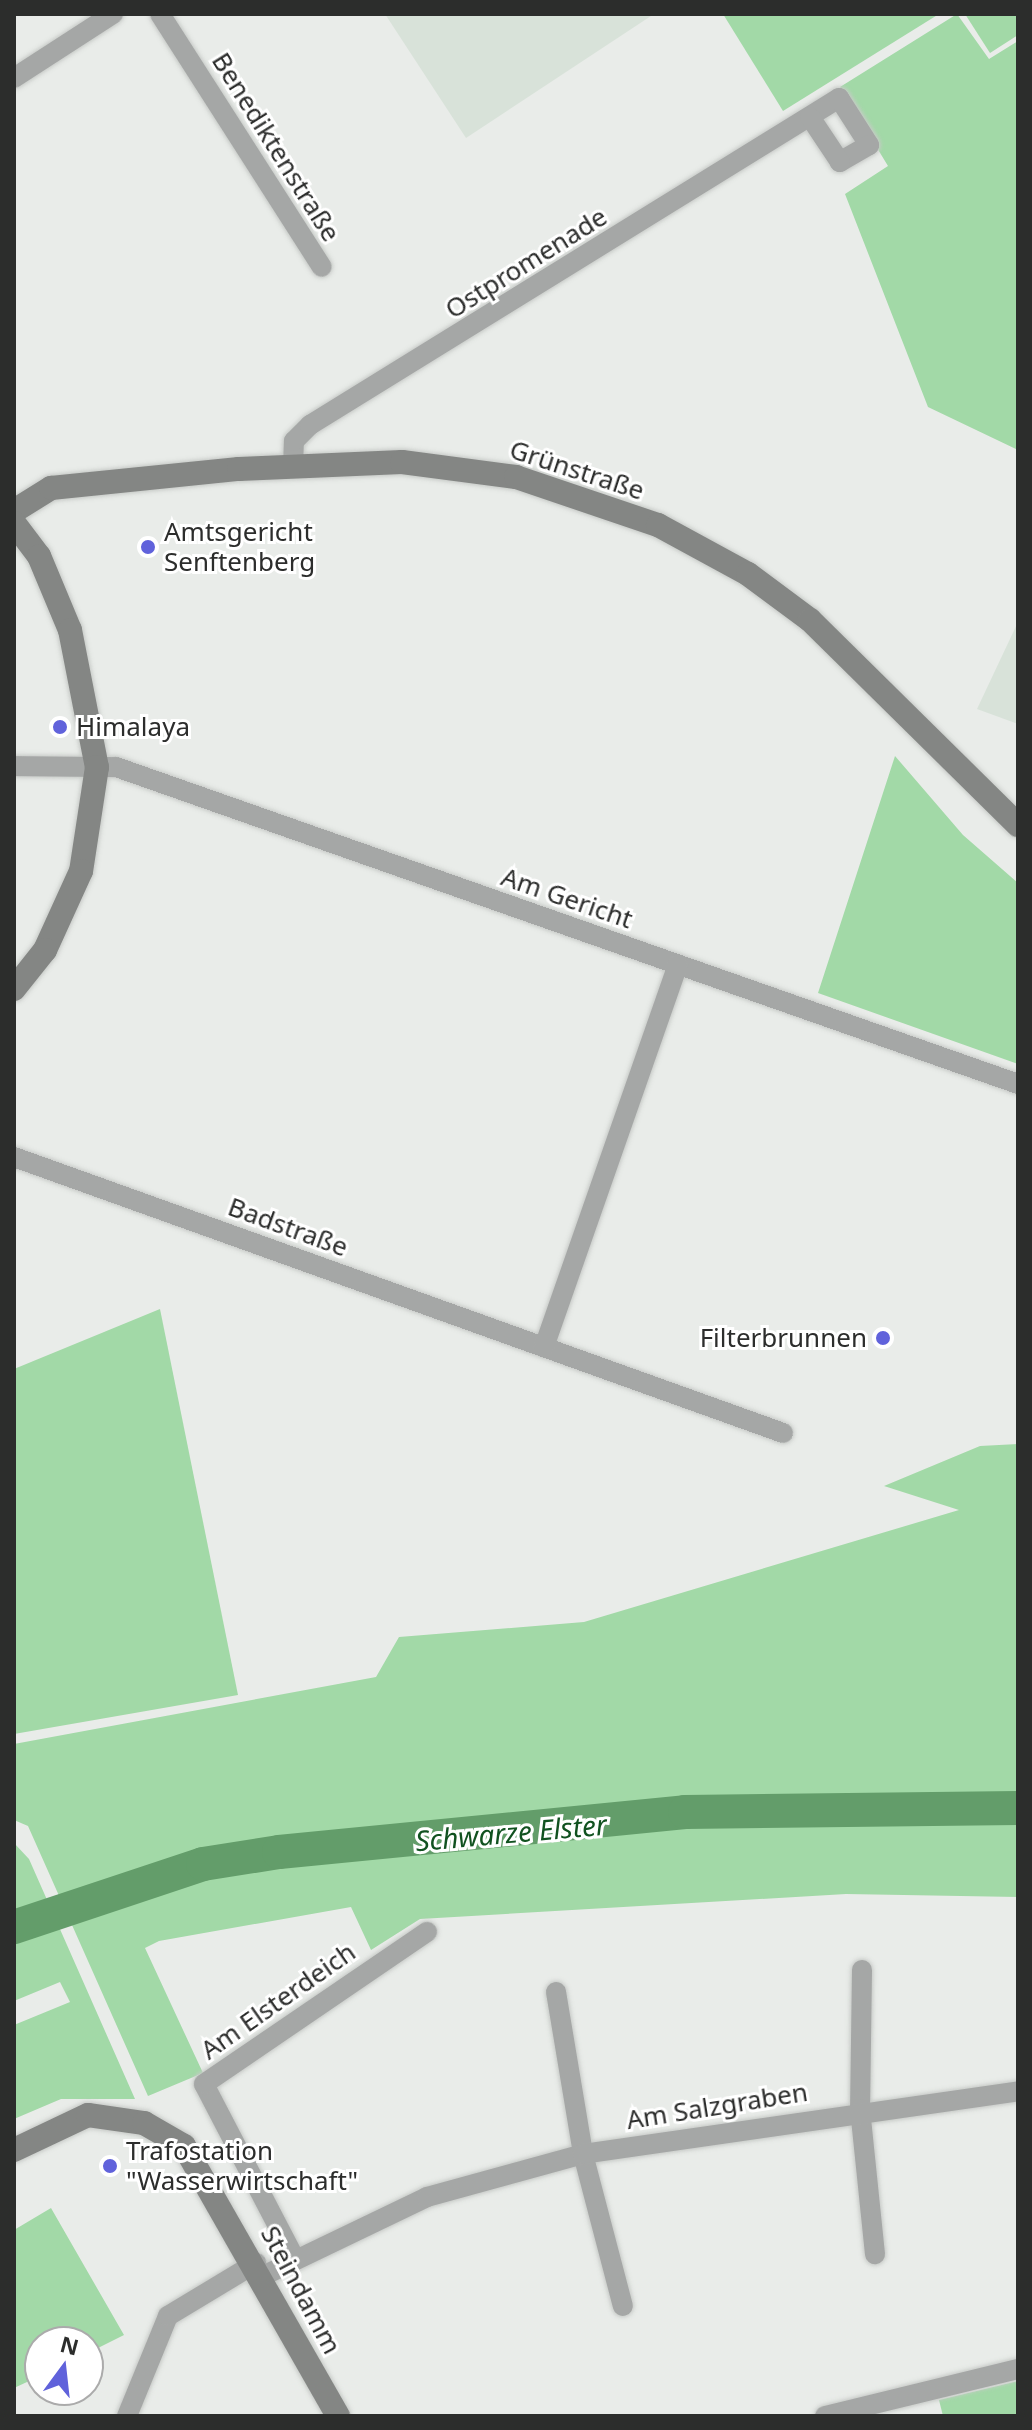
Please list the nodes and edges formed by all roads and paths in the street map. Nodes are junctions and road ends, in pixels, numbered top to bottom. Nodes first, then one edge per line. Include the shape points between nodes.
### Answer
1 (113, 14) edge
2 (160, 14) edge
3 (14, 78) edge
4 (810, 117) dead end
5 (322, 267) dead end
6 (293, 467) junction
7 (14, 511) edge
8 (14, 523) edge
9 (14, 766) edge
10 (97, 767) junction
11 (1018, 825) edge
12 (678, 965) junction
13 (14, 989) edge
14 (1018, 1084) edge
15 (14, 1157) edge
16 (544, 1347) junction
17 (783, 1433) dead end
18 (427, 1932) dead end
19 (862, 1970) dead end
20 (556, 1992) dead end
21 (1018, 2091) edge
22 (860, 2109) junction
23 (14, 2150) edge
24 (583, 2154) junction
25 (875, 2254) dead end
26 (295, 2259) junction
27 (260, 2269) junction
28 (623, 2306) dead end
29 (1018, 2369) edge
30 (127, 2416) edge
31 (338, 2416) edge
32 (825, 2416) edge

1 - 3 street
2 - 5 street, Benediktenstraße
4 - 6 street, Ostpromenade via 310,425 294,441
6 - 7 main road, Grünstraße via 51,488
6 - 11 main road, Grünstraße via 476,468 658,525 748,574 810,620
8 - 10 main road via 39,556 70,630
9 - 10 street, Am Gericht
10 - 12 street, Am Gericht via 116,767
10 - 13 main road via 81,871 45,950
12 - 14 street, Am Gericht
12 - 16 street
15 - 16 street, Badstraße
16 - 17 street, Badstraße
18 - 26 street, Am Elsterdeich via 204,2084
19 - 22 street
20 - 24 street
21 - 22 street, Am Salzgraben
22 - 24 street, Am Salzgraben
22 - 25 street
23 - 27 main road, Steindamm via 88,2115 156,2128 198,2160
24 - 26 street, Am Salzgraben via 427,2197
24 - 28 street
26 - 27 street, Am Salzgraben
27 - 30 street, Am Salzgraben via 168,2316
27 - 31 main road, Steindamm
29 - 32 street

